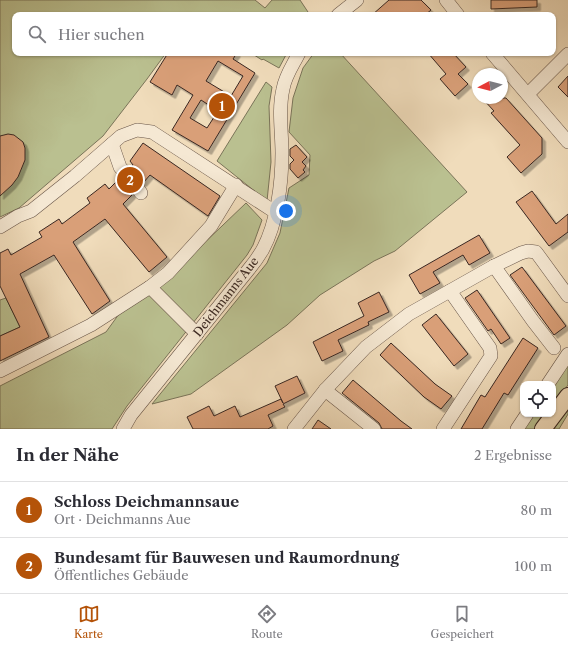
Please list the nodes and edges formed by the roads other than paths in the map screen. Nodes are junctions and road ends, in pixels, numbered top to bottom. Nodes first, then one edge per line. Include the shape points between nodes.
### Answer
1 (358, 0) edge
2 (446, 0) edge
3 (342, 12) edge
4 (456, 12) edge
5 (568, 54) edge
6 (297, 56) edge
7 (495, 56) edge
8 (528, 94) junction
9 (568, 142) edge
10 (112, 144) junction
11 (125, 173) tunnel mouth
12 (236, 185) junction
13 (275, 212) junction
14 (0, 228) edge
15 (494, 266) junction
16 (150, 287) junction
17 (450, 291) junction
18 (568, 296) edge
19 (197, 334) junction
20 (554, 348) dead end
21 (568, 354) edge
22 (0, 371) edge
23 (550, 381) edge
24 (325, 390) junction
25 (568, 396) edge
26 (525, 417) edge
27 (122, 429) edge
28 (294, 429) edge
29 (374, 429) edge
30 (443, 429) edge
31 (517, 429) edge
32 (543, 429) edge

1 - 3 street
2 - 4 street
5 - 8 street
6 - 13 street, Deichmanns Aue via 283,89 282,154
7 - 8 street
8 - 9 street
10 - 11 street via 120,167
10 - 12 street via 121,136 137,130 152,132
10 - 14 street via 76,176 31,210
12 - 13 street
12 - 16 street via 211,226 168,273
13 - 19 street, Deichmanns Aue via 263,248 249,270
15 - 17 street
15 - 18 street via 521,253 536,252
15 - 20 street
16 - 19 street
16 - 22 street via 87,328
17 - 24 street via 410,314 366,346
17 - 30 street via 490,348 491,356
19 - 27 street, Deichmanns Aue
21 - 23 street
24 - 28 street
24 - 29 street
25 - 32 main road
26 - 31 street

